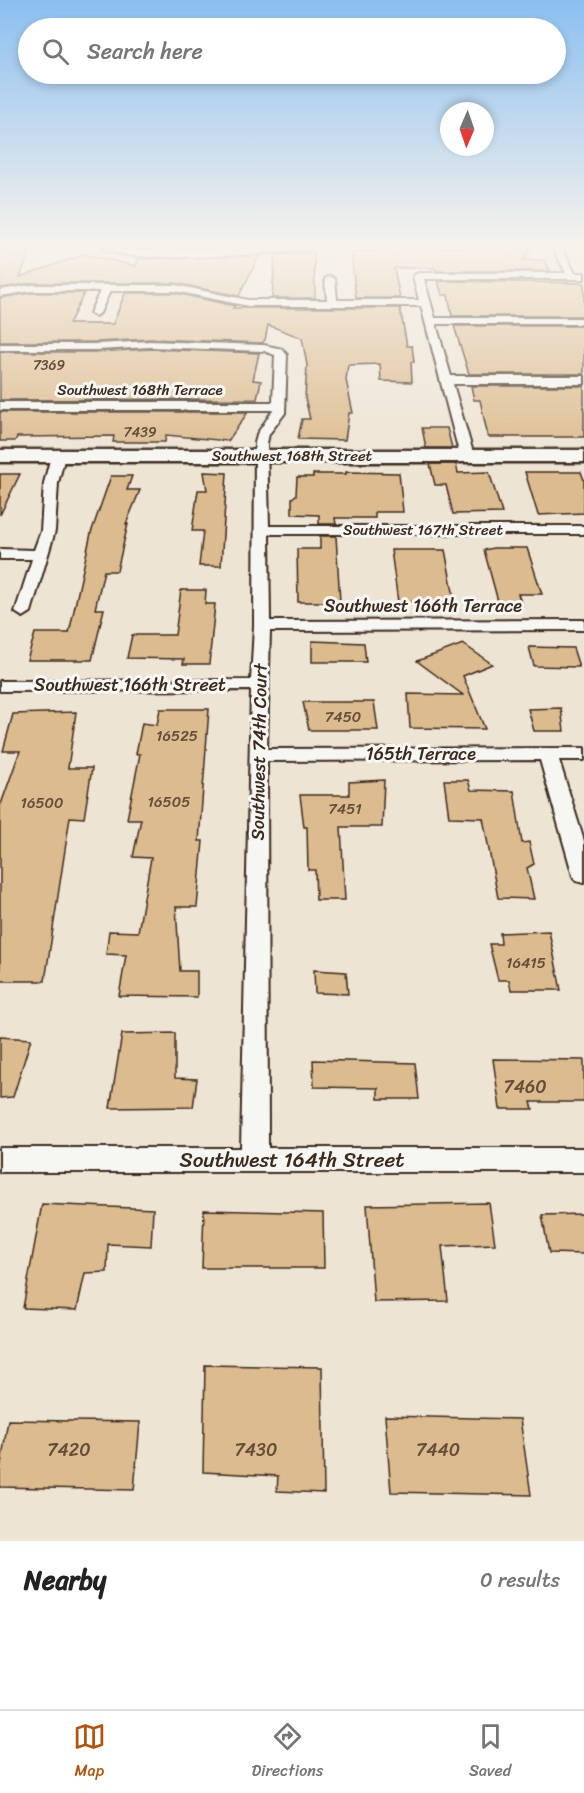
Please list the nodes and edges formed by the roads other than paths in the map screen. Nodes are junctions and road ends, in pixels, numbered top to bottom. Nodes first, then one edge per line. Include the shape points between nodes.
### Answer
1 (429, 321) joint
2 (584, 321) edge
3 (0, 347) edge
4 (445, 380) junction
5 (584, 380) edge
6 (0, 406) edge
7 (280, 406) junction
8 (0, 456) edge
9 (58, 456) junction
10 (261, 456) junction
11 (467, 456) junction
12 (584, 456) edge
13 (262, 530) junction
14 (584, 530) edge
15 (0, 554) edge
16 (42, 555) junction
17 (22, 612) dead end
18 (584, 625) edge
19 (262, 626) junction
20 (261, 685) junction
21 (0, 686) edge
22 (548, 754) junction
23 (584, 754) edge
24 (257, 755) junction
25 (584, 876) edge
26 (0, 1160) edge
27 (254, 1160) junction
28 (584, 1160) edge

1 - 2 street
1 - 4 street
3 - 7 street, Southwest 74th Court via 150,344 264,348 282,355
4 - 5 street
4 - 11 street
6 - 7 street, Southwest 168th Terrace
7 - 10 street, Southwest 74th Court via 278,417 263,434
8 - 9 street, Southwest 168th Street
9 - 10 street, Southwest 168th Street
9 - 16 street
10 - 11 street, Southwest 168th Street
10 - 13 street, Southwest 74th Court
11 - 12 street, Southwest 168th Street
13 - 14 street, Southwest 167th Street
13 - 19 street, Southwest 74th Court
15 - 16 street
16 - 17 street
18 - 19 street, Southwest 166th Terrace
19 - 20 street, Southwest 74th Court
20 - 21 street, Southwest 166th Street
20 - 24 street, Southwest 74th Court
22 - 23 street, 165th Terrace
22 - 24 street, 165th Terrace
22 - 25 street
24 - 27 street, Southwest 74th Court
26 - 27 street, Southwest 164th Street
27 - 28 street, Southwest 164th Street

